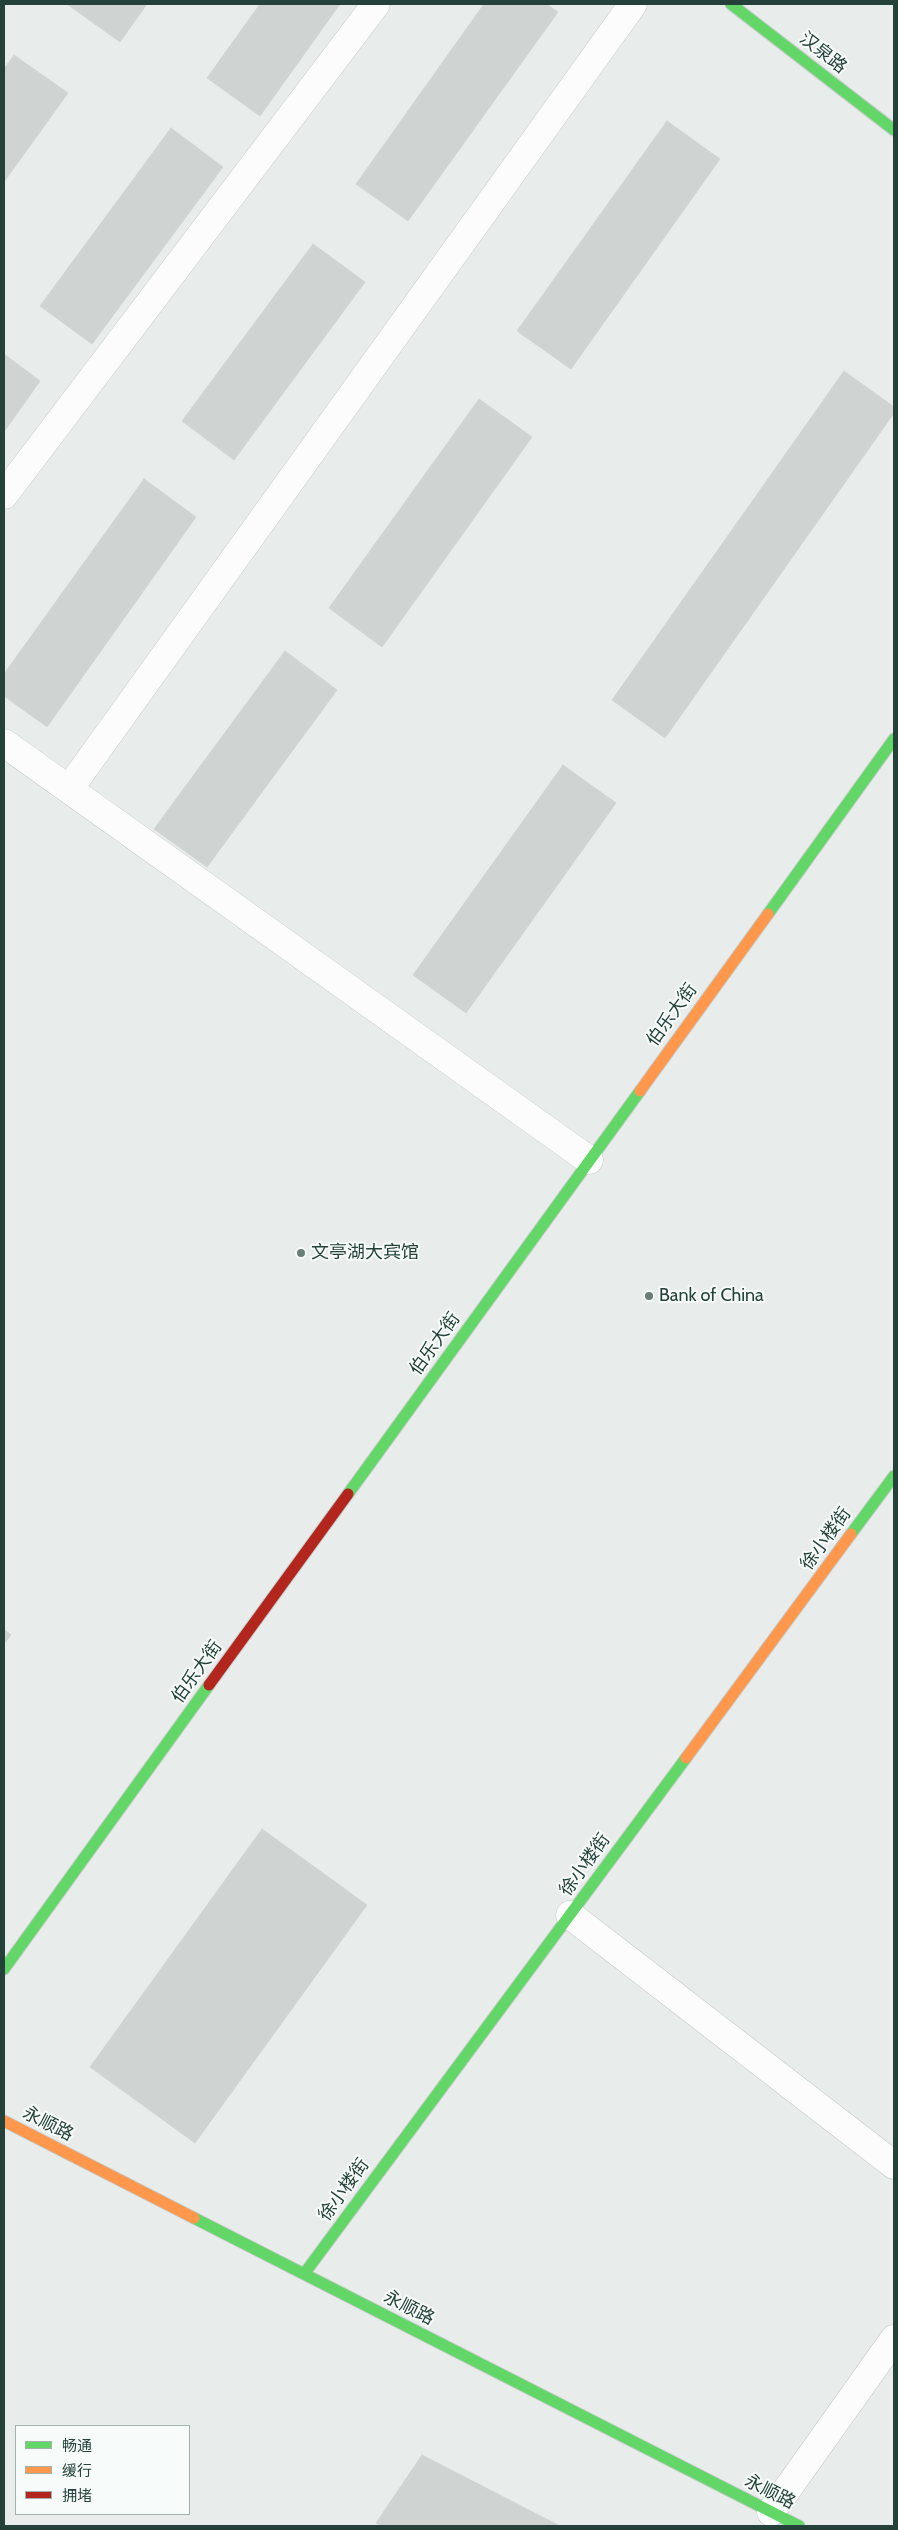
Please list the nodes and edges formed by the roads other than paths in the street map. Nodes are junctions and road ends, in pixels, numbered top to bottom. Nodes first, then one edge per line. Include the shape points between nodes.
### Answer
1 (376, 4) edge
2 (634, 4) edge
3 (731, 4) edge
4 (894, 130) edge
5 (4, 495) edge
6 (894, 738) edge
7 (4, 743) edge
8 (69, 789) junction
9 (589, 1160) junction
10 (894, 1476) edge
11 (570, 1915) junction
12 (4, 1969) edge
13 (4, 2121) edge
14 (894, 2165) edge
15 (304, 2274) junction
16 (894, 2340) edge
17 (772, 2512) junction
18 (799, 2526) edge

1 - 5 street
2 - 8 street
3 - 4 street, 汉泉路
6 - 9 street, 伯乐大街
7 - 8 street
8 - 9 street
9 - 12 street, 伯乐大街
10 - 11 street, 徐小楼街
11 - 14 street
11 - 15 street, 徐小楼街
13 - 15 street, 永顺路
15 - 17 street, 永顺路
16 - 17 street
17 - 18 street, 永顺路

